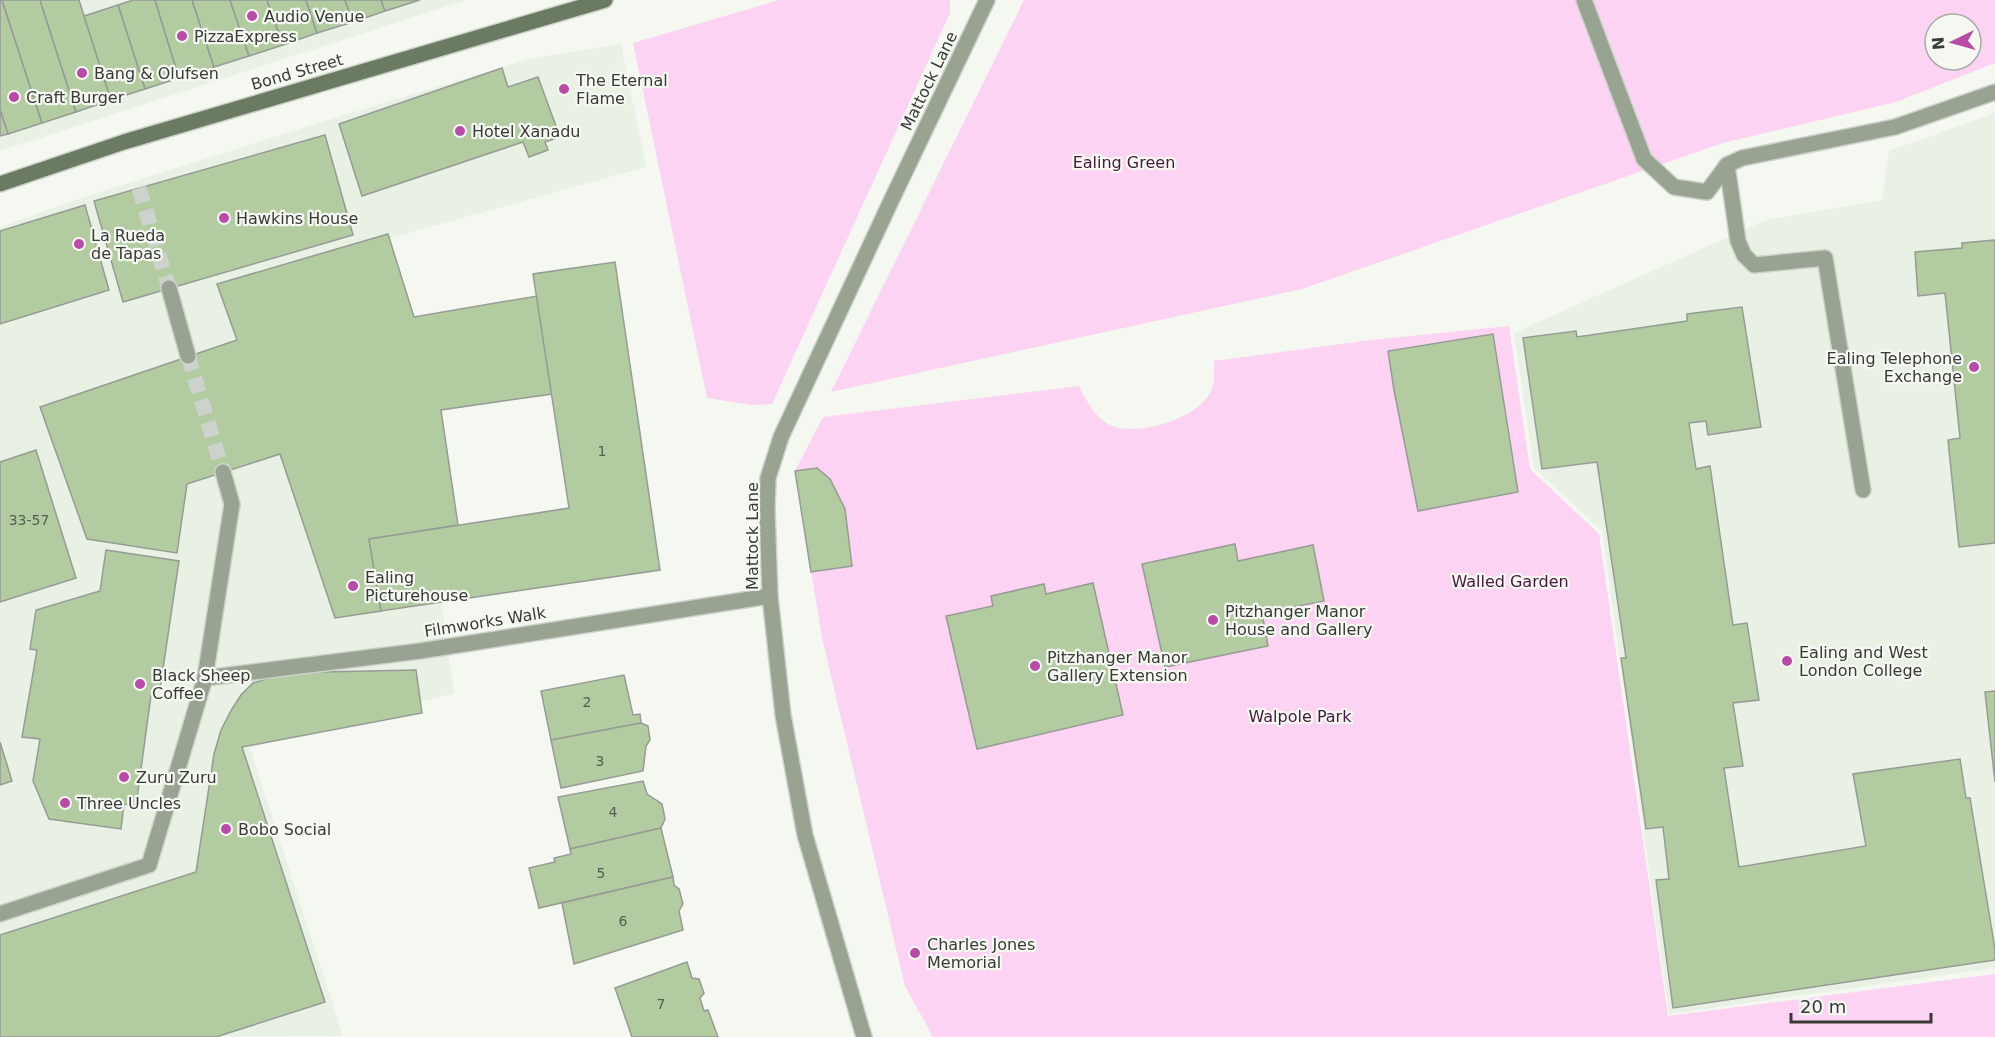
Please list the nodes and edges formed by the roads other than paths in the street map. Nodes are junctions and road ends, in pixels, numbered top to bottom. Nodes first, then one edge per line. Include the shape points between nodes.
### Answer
1 (605, 0) edge
2 (987, 0) edge
3 (1584, 0) edge
4 (1995, 92) edge
5 (1727, 165) junction
6 (0, 184) edge
7 (169, 288) tunnel mouth
8 (188, 356) tunnel mouth
9 (223, 472) tunnel mouth
10 (1863, 490) dead end
11 (770, 596) junction
12 (205, 678) junction
13 (0, 914) edge
14 (864, 1037) edge

1 - 6 main road, Bond Street via 124,142
2 - 11 street, Mattock Lane via 781,437 768,478
3 - 5 street via 1644,159 1674,187 1707,192
4 - 5 street via 1895,127
5 - 10 street via 1734,225 1744,255 1754,265 1825,258
7 - 8 street
9 - 12 street via 232,504
11 - 12 street, Filmworks Walk via 420,651
11 - 14 street, Mattock Lane via 783,715 805,835
12 - 13 street via 149,865

